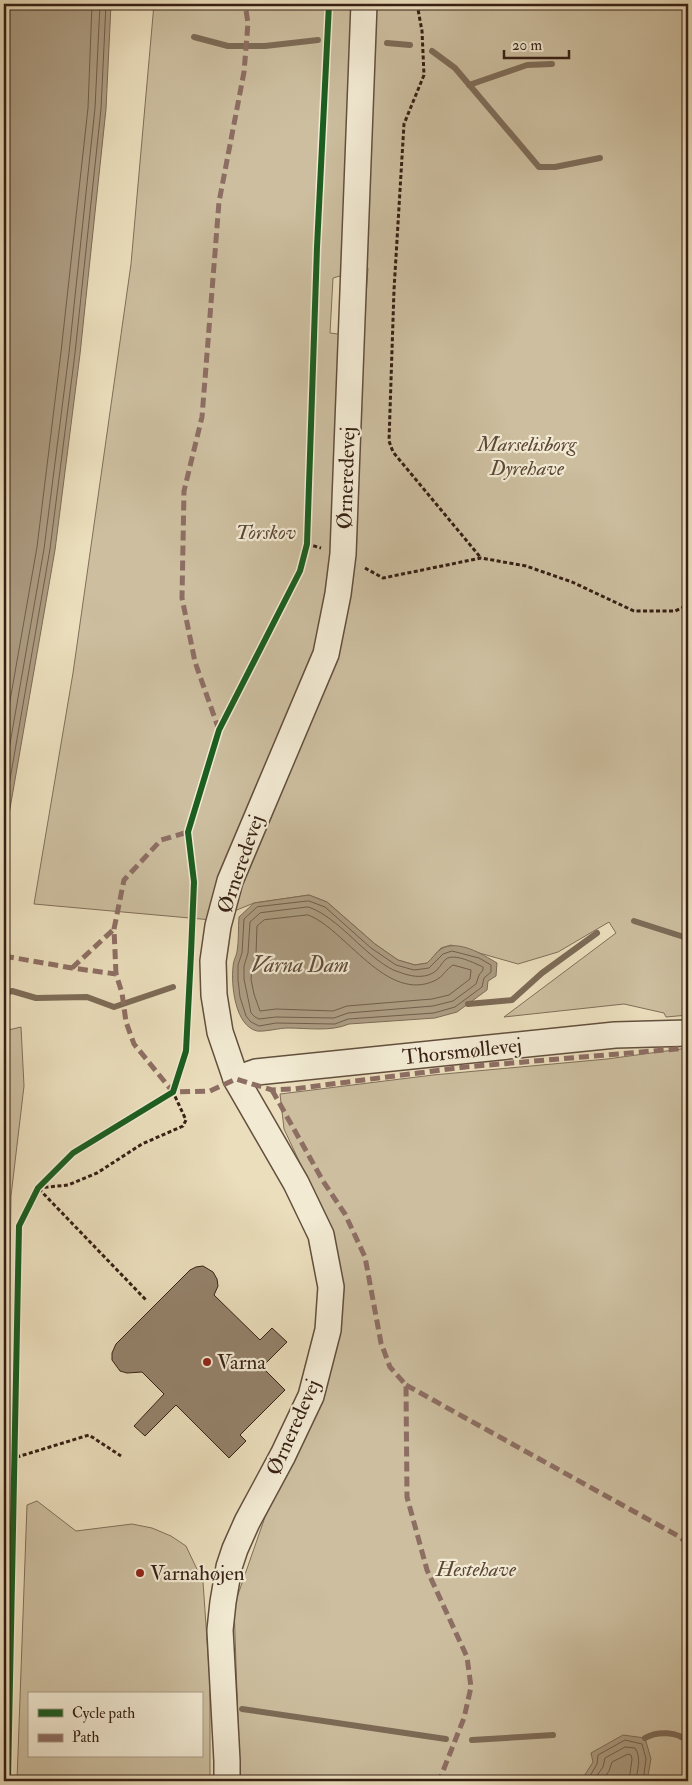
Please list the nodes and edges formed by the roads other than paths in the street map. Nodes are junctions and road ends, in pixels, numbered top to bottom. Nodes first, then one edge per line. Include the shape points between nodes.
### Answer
1 (364, 4) edge
2 (688, 1033) edge
3 (236, 1079) junction
4 (227, 1781) edge

1 - 3 street, Ørneredevej via 343,554 326,654 230,881 218,926 213,961 214,994 220,1032
2 - 3 street, Thorsmøllevej via 615,1035 256,1072
3 - 4 street, Ørneredevej via 296,1183 321,1235 331,1287 328,1330 311,1396 247,1522 229,1567 220,1630

